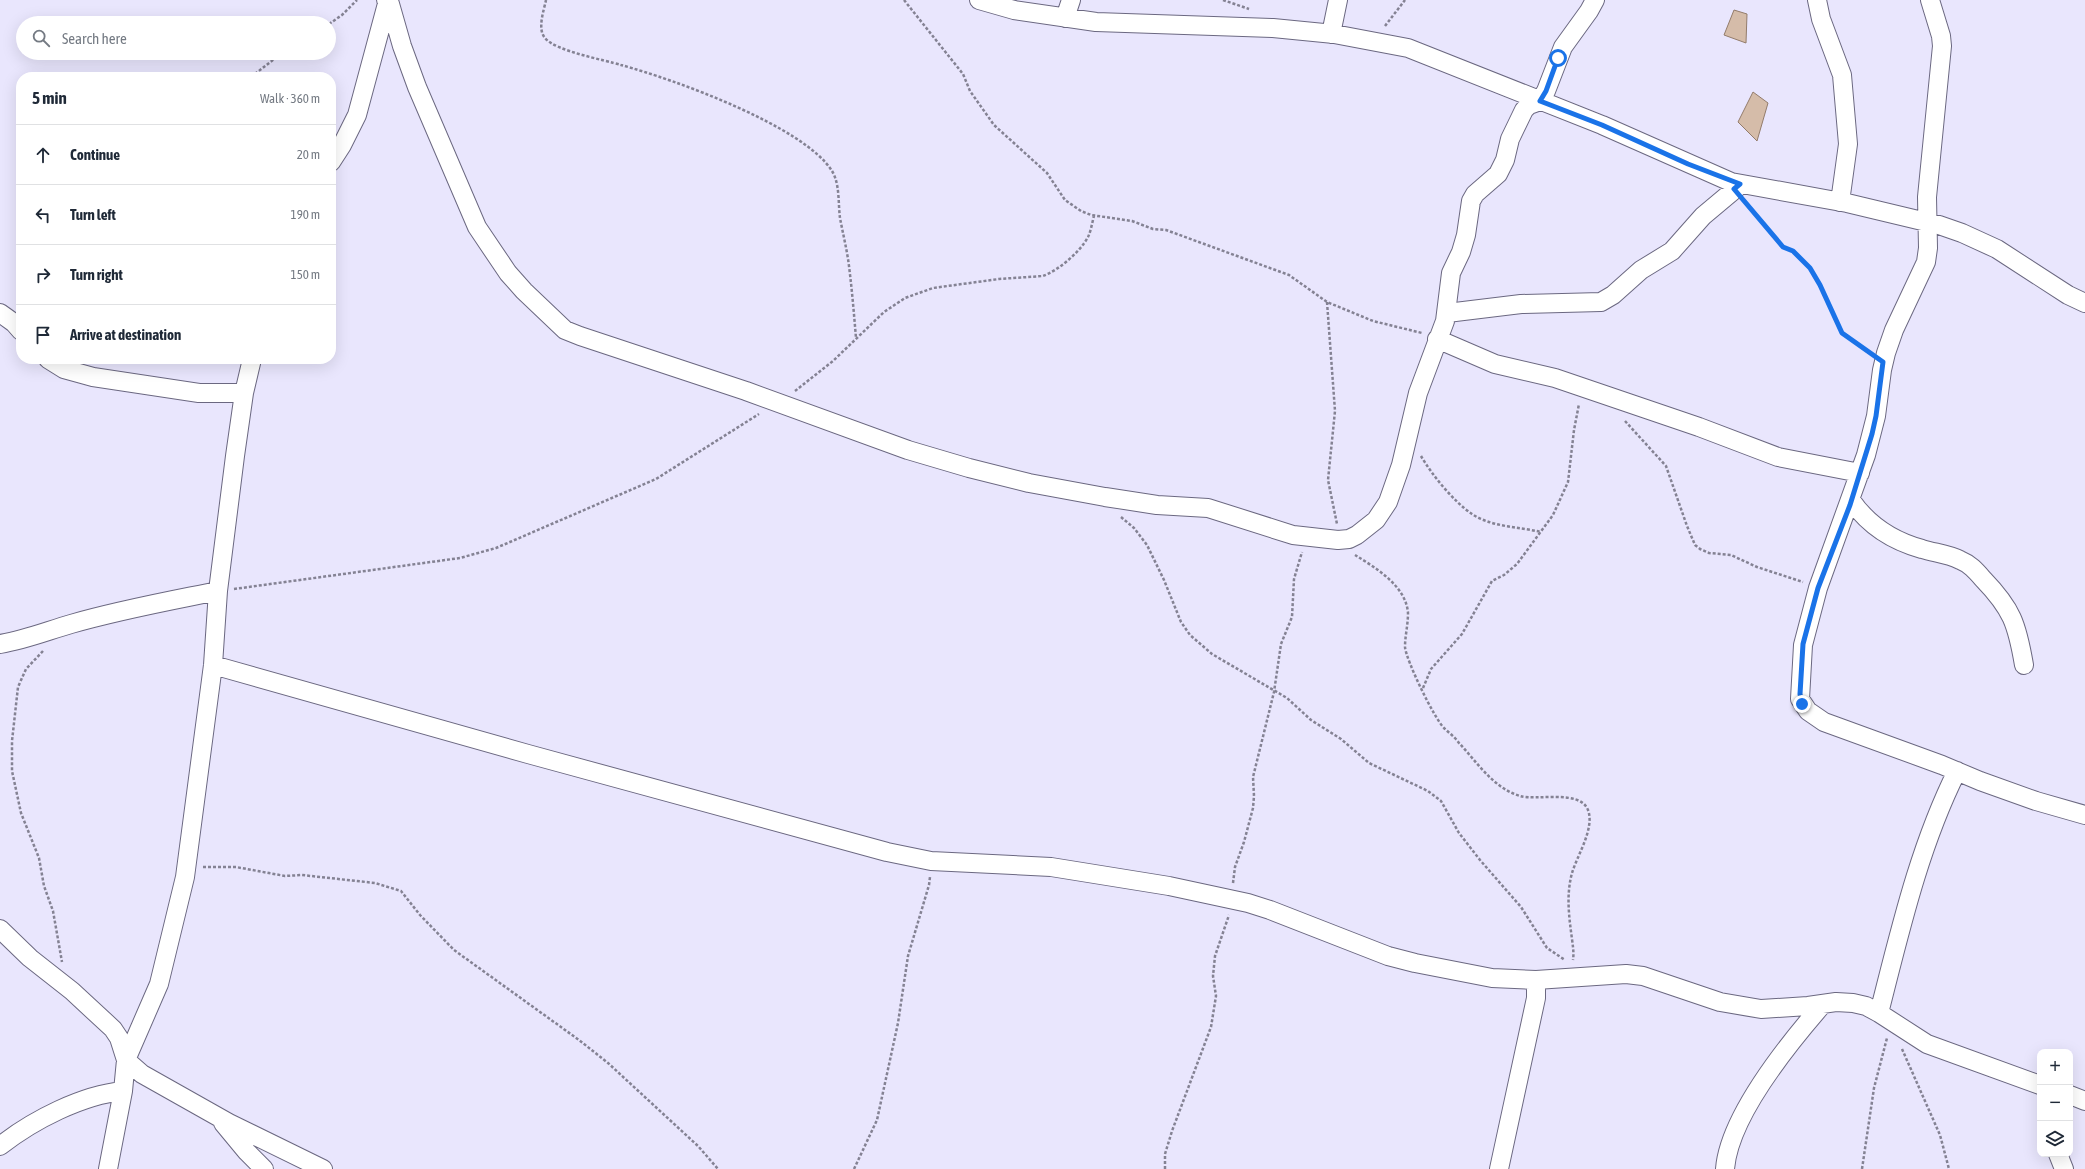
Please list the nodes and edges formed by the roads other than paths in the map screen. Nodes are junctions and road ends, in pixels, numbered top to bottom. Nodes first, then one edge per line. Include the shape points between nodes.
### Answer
1 (388, 0) edge
2 (979, 0) edge
3 (1071, 0) edge
4 (1338, 0) edge
5 (1595, 0) edge
6 (1817, 0) edge
7 (1930, 0) edge
8 (1065, 18) junction
9 (1331, 34) junction
10 (1540, 101) junction
11 (336, 154) edge
12 (1737, 187) junction
13 (1840, 202) junction
14 (1927, 222) junction
15 (2085, 303) edge
16 (1447, 313) junction
17 (0, 314) edge
18 (16, 325) edge
19 (1437, 339) junction
20 (56, 364) edge
21 (251, 364) edge
22 (244, 394) junction
23 (1860, 474) junction
24 (1851, 500) junction
25 (218, 590) junction
26 (0, 644) edge
27 (213, 665) junction
28 (2024, 665) dead end
29 (1957, 771) junction
30 (2085, 815) edge
31 (0, 929) edge
32 (1536, 980) junction
33 (1823, 1004) junction
34 (1885, 1017) junction
35 (126, 1060) junction
36 (2037, 1083) edge
37 (123, 1091) junction
38 (2073, 1096) edge
39 (2085, 1101) edge
40 (218, 1117) junction
41 (0, 1146) edge
42 (2059, 1157) edge
43 (108, 1169) edge
44 (264, 1169) edge
45 (322, 1169) edge
46 (1499, 1169) edge
47 (1725, 1169) edge
48 (2064, 1169) edge

1 - 11 street via 357,115
1 - 19 street via 417,87 468,209 488,245 524,291 557,323 580,336 746,391 908,450 1029,483 1135,502 1208,508 1270,529 1338,540 1357,535 1385,509 1401,466 1418,393
2 - 8 street
3 - 8 street
4 - 9 street
5 - 10 street via 1562,47
6 - 13 street via 1821,19 1842,75 1848,144
7 - 14 street via 1942,46 1927,197
8 - 9 street via 1141,25 1273,28
9 - 10 street via 1408,48
10 - 12 street via 1602,125
10 - 16 street via 1524,110 1510,139 1503,166 1471,201 1464,241 1450,273
12 - 13 street
12 - 16 street via 1694,225 1672,251 1641,270 1613,295 1601,302 1521,304
13 - 14 street
14 - 15 street via 1962,233 1997,249 2068,296
14 - 23 street via 1926,262 1894,330 1883,362 1876,416
16 - 19 street
17 - 18 street
19 - 23 street via 1495,364 1542,374 1778,457
20 - 22 street via 64,369 93,377 199,393
21 - 22 street
22 - 25 street
23 - 24 street
24 - 28 street via 1863,516 1888,535 1921,549 1956,558 1971,566 1998,594 2011,612
24 - 29 street via 1818,588 1803,644 1800,699 1806,710 1824,722
25 - 26 street via 70,624
25 - 27 street
27 - 32 street via 886,852 931,861 1050,867 1162,885 1270,910 1402,959 1492,978
27 - 35 street via 186,867 159,984
29 - 30 street via 2036,801
29 - 34 street via 1919,867
31 - 35 street via 113,1029 119,1038
32 - 33 street via 1618,974 1643,976 1720,1002 1755,1008
32 - 46 street via 1536,998
33 - 34 street via 1849,1002 1866,1006
33 - 47 street via 1766,1077 1739,1124 1729,1148
34 - 36 street via 1927,1044
35 - 37 street
35 - 40 street via 142,1074
37 - 41 street via 105,1092 81,1099 13,1136
37 - 43 street
38 - 39 street
40 - 44 street
40 - 45 street
42 - 48 street

